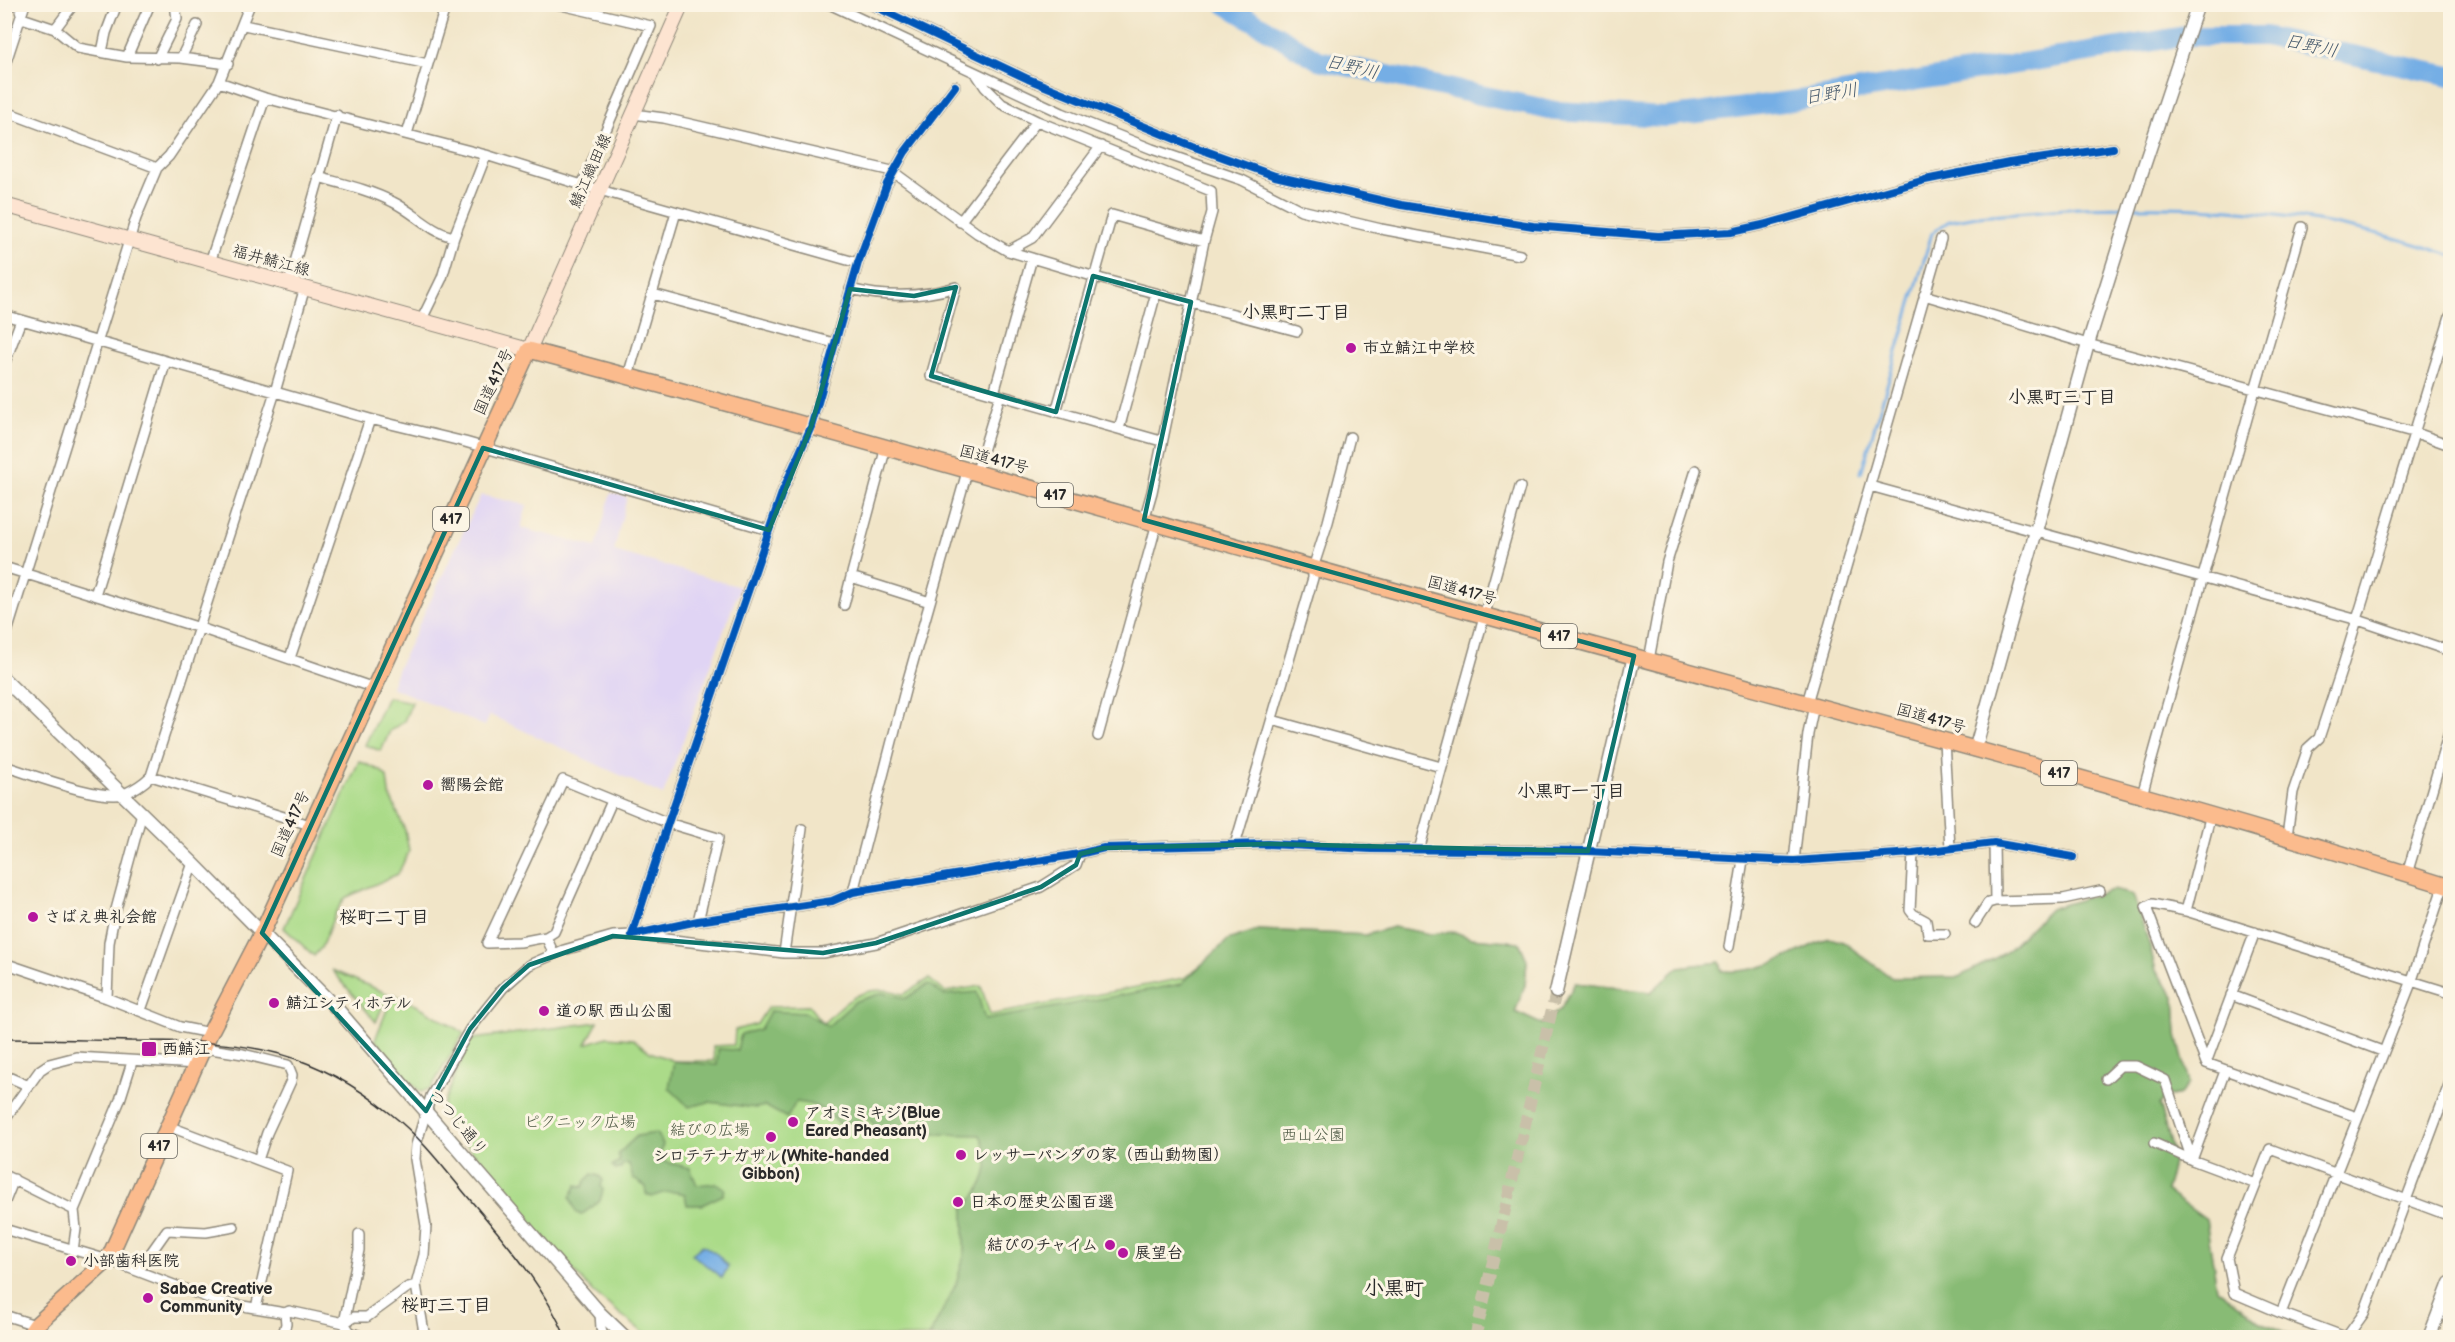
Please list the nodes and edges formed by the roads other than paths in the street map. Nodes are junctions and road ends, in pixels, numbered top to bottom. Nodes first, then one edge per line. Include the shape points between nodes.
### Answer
1 (13, 4) edge
2 (25, 4) edge
3 (117, 4) edge
4 (150, 4) edge
5 (175, 4) edge
6 (250, 4) edge
7 (446, 4) edge
8 (556, 4) edge
9 (682, 4) edge
10 (829, 4) edge
11 (870, 4) edge
12 (2198, 4) edge
13 (74, 5) edge
14 (22, 18) junction
15 (197, 25) dead end
16 (244, 25) junction
17 (55, 29) junction
18 (102, 52) junction
19 (127, 57) junction
20 (181, 58) junction
21 (157, 59) junction
22 (228, 64) junction
23 (428, 64) junction
24 (4, 69) edge
25 (977, 75) junction
26 (219, 82) junction
27 (956, 86) dead end
28 (265, 98) junction
29 (4, 111) edge
30 (633, 114) junction
31 (337, 115) junction
32 (1037, 121) junction
33 (407, 134) junction
34 (1101, 146) junction
35 (2113, 148) dead end
36 (486, 155) junction
37 (157, 168) junction
38 (892, 171) junction
39 (318, 177) junction
40 (582, 185) junction
41 (600, 190) junction
42 (4, 205) edge
43 (676, 212) junction
44 (960, 222) junction
45 (2302, 227) dead end
46 (454, 237) junction
47 (1941, 238) dead end
48 (129, 240) junction
49 (1203, 241) junction
50 (1008, 251) junction
51 (1520, 255) dead end
52 (1032, 258) junction
53 (210, 262) junction
54 (858, 263) junction
55 (1093, 276) junction
56 (289, 283) junction
57 (305, 287) junction
58 (850, 289) junction
59 (1156, 293) junction
60 (653, 294) junction
61 (1924, 296) junction
62 (1191, 302) junction
63 (4, 315) edge
64 (2451, 316) edge
65 (21, 320) junction
66 (421, 321) junction
67 (1297, 331) dead end
68 (97, 341) junction
69 (834, 344) junction
70 (2088, 344) junction
71 (529, 350) junction
72 (166, 361) junction
73 (4, 365) edge
74 (628, 376) junction
75 (2255, 390) junction
76 (275, 392) junction
77 (997, 394) junction
78 (1056, 412) junction
79 (370, 419) junction
80 (811, 427) junction
81 (1119, 429) junction
82 (2416, 433) junction
83 (1350, 436) dead end
84 (1161, 441) junction
85 (2451, 445) edge
86 (886, 447) junction
87 (483, 448) junction
88 (1696, 470) dead end
89 (972, 473) junction
90 (1870, 486) junction
91 (1520, 487) dead end
92 (1150, 521) junction
93 (769, 530) junction
94 (2035, 532) junction
95 (4, 567) edge
96 (1313, 568) junction
97 (26, 574) junction
98 (851, 577) junction
99 (2204, 578) junction
100 (95, 596) junction
101 (930, 602) junction
102 (844, 605) dead end
103 (1484, 616) junction
104 (2358, 620) junction
105 (200, 628) junction
106 (4, 642) edge
107 (2451, 651) edge
108 (290, 658) junction
109 (1641, 658) junction
110 (5, 682) edge
111 (374, 688) junction
112 (1810, 704) junction
113 (1272, 720) junction
114 (2451, 729) edge
115 (1098, 736) dead end
116 (1944, 741) junction
117 (1975, 750) junction
118 (4, 766) edge
119 (1441, 767) junction
120 (152, 776) junction
121 (123, 794) junction
122 (2142, 795) junction
123 (612, 801) junction
124 (142, 813) junction
125 (2211, 814) junction
126 (668, 823) junction
127 (310, 825) junction
128 (802, 829) dead end
129 (2287, 836) junction
130 (1994, 843) junction
131 (1235, 845) junction
132 (1950, 848) junction
133 (1419, 850) junction
134 (1588, 851) junction
135 (1912, 853) junction
136 (1080, 854) junction
137 (2073, 857) dead end
138 (1743, 860) junction
139 (1794, 861) junction
140 (193, 863) junction
141 (2407, 874) junction
142 (2447, 886) edge
143 (2100, 891) dead end
144 (853, 892) junction
145 (1995, 900) junction
146 (790, 906) junction
147 (2186, 911) junction
148 (698, 921) junction
149 (1975, 923) dead end
150 (2255, 932) junction
151 (262, 933) junction
152 (1945, 934) dead end
153 (632, 935) junction
154 (546, 937) junction
155 (1729, 947) dead end
156 (784, 953) junction
157 (554, 954) junction
158 (4, 963) edge
159 (2411, 982) junction
160 (1556, 992) tunnel mouth
161 (2451, 993) edge
162 (2230, 995) junction
163 (107, 998) junction
164 (141, 1011) junction
165 (210, 1033) junction
166 (204, 1048) junction
167 (2382, 1051) junction
168 (132, 1062) junction
169 (2206, 1063) junction
170 (197, 1064) junction
171 (2225, 1071) junction
172 (4, 1075) edge
173 (2106, 1079) dead end
174 (2451, 1082) edge
175 (29, 1086) junction
176 (426, 1111) junction
177 (2357, 1117) junction
178 (4, 1120) edge
179 (168, 1126) junction
180 (2154, 1143) dead end
181 (258, 1160) junction
182 (2192, 1160) junction
183 (4, 1175) edge
184 (2335, 1175) junction
185 (14, 1179) junction
186 (2256, 1184) junction
187 (2406, 1199) junction
188 (4, 1204) edge
189 (74, 1210) junction
190 (2451, 1216) edge
191 (234, 1227) dead end
192 (4, 1229) edge
193 (359, 1234) dead end
194 (73, 1251) junction
195 (108, 1260) junction
196 (138, 1271) junction
197 (2451, 1283) edge
198 (416, 1285) junction
199 (256, 1308) junction
200 (285, 1313) junction
201 (600, 1313) junction
202 (2281, 1313) junction
203 (4, 1315) edge
204 (344, 1323) junction
205 (29, 1331) edge
206 (2346, 1337) edge
207 (22, 1338) edge
208 (282, 1338) edge
209 (366, 1338) edge
210 (425, 1338) edge
211 (604, 1338) edge
212 (626, 1338) edge
213 (2429, 1338) edge

1 - 14 street via 19,7
2 - 14 street
3 - 18 street
4 - 19 street
5 - 21 street via 177,20
6 - 16 street
7 - 23 street
8 - 40 street via 651,26
9 - 30 main road, 鯖江織田線
10 - 25 street
11 - 35 street via 1028,79 1275,176 1401,205 1533,226 1658,236 1731,232 1925,180
12 - 70 street
13 - 17 street
14 - 17 street
14 - 24 street
15 - 20 street
16 - 22 street
16 - 23 street
17 - 18 street via 78,48
18 - 19 street
19 - 21 street
20 - 21 street
20 - 22 street
22 - 26 street
23 - 33 street
25 - 32 street via 1002,104
25 - 51 street via 1152,149 1242,180 1301,210
26 - 28 street
26 - 37 street
27 - 38 street
28 - 31 street
28 - 53 street
29 - 37 street
30 - 38 street
30 - 41 main road, 鯖江織田線
31 - 33 street
31 - 39 street
32 - 34 street
32 - 44 street
33 - 36 street
34 - 49 street via 1211,191 1212,212
34 - 50 street via 1032,238
36 - 40 street
36 - 46 street
37 - 48 street
38 - 44 street
38 - 54 street
39 - 46 street via 394,202 443,235
39 - 56 street
40 - 41 street
41 - 43 street
41 - 71 main road, 鯖江織田線
42 - 48 main road, 福井鯖江線
43 - 54 street
43 - 60 street
44 - 50 street
45 - 75 street
46 - 66 street via 442,278
47 - 61 street
48 - 53 main road, 福井鯖江線
48 - 68 street
49 - 55 street via 1112,215
49 - 62 street
50 - 52 street
52 - 55 street
52 - 77 street
53 - 56 main road, 福井鯖江線
54 - 58 street
55 - 59 street
55 - 78 street
56 - 57 main road, 福井鯖江線
57 - 66 main road, 福井鯖江線
57 - 76 street
58 - 69 street
58 - 77 street via 914,296 956,287 931,376
59 - 62 street
59 - 81 street
60 - 69 street
60 - 74 street
61 - 70 street
61 - 90 street
62 - 67 street
62 - 84 street
63 - 65 street
64 - 82 street
65 - 68 street
65 - 73 street
66 - 71 main road, 福井鯖江線
68 - 72 street
68 - 97 street
69 - 80 street
70 - 75 street
70 - 94 street
71 - 74 highway, 国道417号 / 417
71 - 87 highway, 国道417号 / 417
72 - 76 street
72 - 100 street
74 - 80 highway, 国道417号 / 417
75 - 82 street
75 - 99 street
76 - 79 street
76 - 105 street
77 - 78 street
77 - 89 street
78 - 81 street
79 - 87 street
79 - 108 street
80 - 86 highway, 国道417号 / 417
80 - 93 street
81 - 84 street
82 - 85 street
82 - 104 street
83 - 96 street
84 - 92 street
86 - 89 highway, 国道417号 / 417
86 - 98 street
87 - 93 street
87 - 111 highway, 国道417号 / 417
88 - 109 street
89 - 92 highway, 国道417号 / 417
89 - 101 street
90 - 94 street
90 - 112 street
91 - 103 street
92 - 96 highway, 国道417号 / 417
92 - 115 street
93 - 126 street
94 - 99 street
94 - 117 street
95 - 97 street
96 - 103 highway, 国道417号 / 417
96 - 113 street
97 - 100 street
97 - 106 street
98 - 101 street
98 - 102 street
99 - 104 street
99 - 122 street
100 - 105 street
101 - 144 street
103 - 109 highway, 国道417号 / 417
103 - 119 street
104 - 107 street
104 - 129 street via 2319,738 2308,748 2293,792
105 - 108 street
105 - 120 street
108 - 111 street
109 - 112 highway, 国道417号 / 417
109 - 134 street
110 - 121 street, つつじ通り
111 - 127 highway, 国道417号 / 417
112 - 116 highway, 国道417号 / 417
112 - 139 street
113 - 119 street
113 - 131 street
114 - 141 street
116 - 117 highway, 国道417号 / 417
116 - 132 street
117 - 122 highway, 国道417号 / 417
118 - 121 street via 100,795
119 - 133 street
120 - 121 street
120 - 127 street
121 - 124 street, つつじ通り
122 - 125 highway, 国道417号 / 417
123 - 126 street
123 - 154 street via 555,932
123 - 154 street via 562,780 487,943
124 - 140 street, つつじ通り
124 - 163 street via 109,943
125 - 129 highway, 国道417号 / 417
125 - 147 street
126 - 148 street via 718,838
126 - 153 street
127 - 151 highway, 国道417号 / 417
128 - 146 street
129 - 141 highway, 国道417号 / 417
130 - 132 street
130 - 137 street
130 - 145 street
131 - 133 street
131 - 136 street via 1104,848
132 - 135 street
133 - 134 street
134 - 138 street
134 - 160 street
135 - 139 street
135 - 152 street via 1910,910 1926,921 1928,934
136 - 144 street
136 - 156 street via 1076,865 1041,887 876,944 823,953
138 - 139 street
138 - 155 street
140 - 151 street, つつじ通り
140 - 164 street
141 - 142 highway, 国道417号 / 417
142 - 159 street
143 - 145 street via 2063,899
144 - 146 street via 832,901
145 - 149 street via 1988,903
146 - 148 street
146 - 156 street
147 - 150 street
147 - 169 street via 2152,904 2146,907
148 - 153 street
150 - 159 street
150 - 162 street
151 - 165 highway, 国道417号 / 417
151 - 176 street, つつじ通り via 339,1011
153 - 156 street
153 - 157 street via 613,936
154 - 157 street
157 - 176 street via 529,965 487,1007 470,1029
158 - 163 street
159 - 161 street
159 - 167 street
162 - 167 street
162 - 169 street
163 - 164 street
164 - 165 street via 180,1027
165 - 166 highway, 国道417号 / 417
166 - 170 highway, 国道417号 / 417
166 - 181 street via 243,1054 291,1069 291,1081
167 - 177 street
168 - 170 street
168 - 175 street via 76,1057 49,1064
168 - 189 street
169 - 171 street
170 - 179 highway, 国道417号 / 417
171 - 177 street
171 - 182 street
172 - 175 street
173 - 182 street via 2120,1066 2136,1066 2166,1080
174 - 187 street
175 - 178 street
176 - 198 street via 415,1159 426,1226
176 - 201 street, つつじ通り
177 - 184 street
179 - 181 street
179 - 195 highway, 国道417号 / 417
180 - 182 street
181 - 199 street via 287,1171
182 - 186 street
183 - 185 street
184 - 186 street via 2270,1149
184 - 187 street
184 - 202 street
185 - 188 street
185 - 189 street
186 - 202 street via 2227,1258 2234,1293
187 - 190 street
187 - 206 street via 2364,1313
189 - 194 street
191 - 196 street via 206,1232 167,1230
192 - 194 street
193 - 204 street
194 - 195 street
195 - 196 street
195 - 205 highway, 国道417号 / 417
196 - 199 street via 219,1302
197 - 213 street
198 - 204 street via 367,1317 354,1317
198 - 210 street
199 - 200 street
200 - 204 street
200 - 208 street
201 - 211 street
201 - 212 street, つつじ通り
202 - 206 street
203 - 205 street
204 - 209 street via 350,1332
205 - 207 highway, 国道417号 / 417

